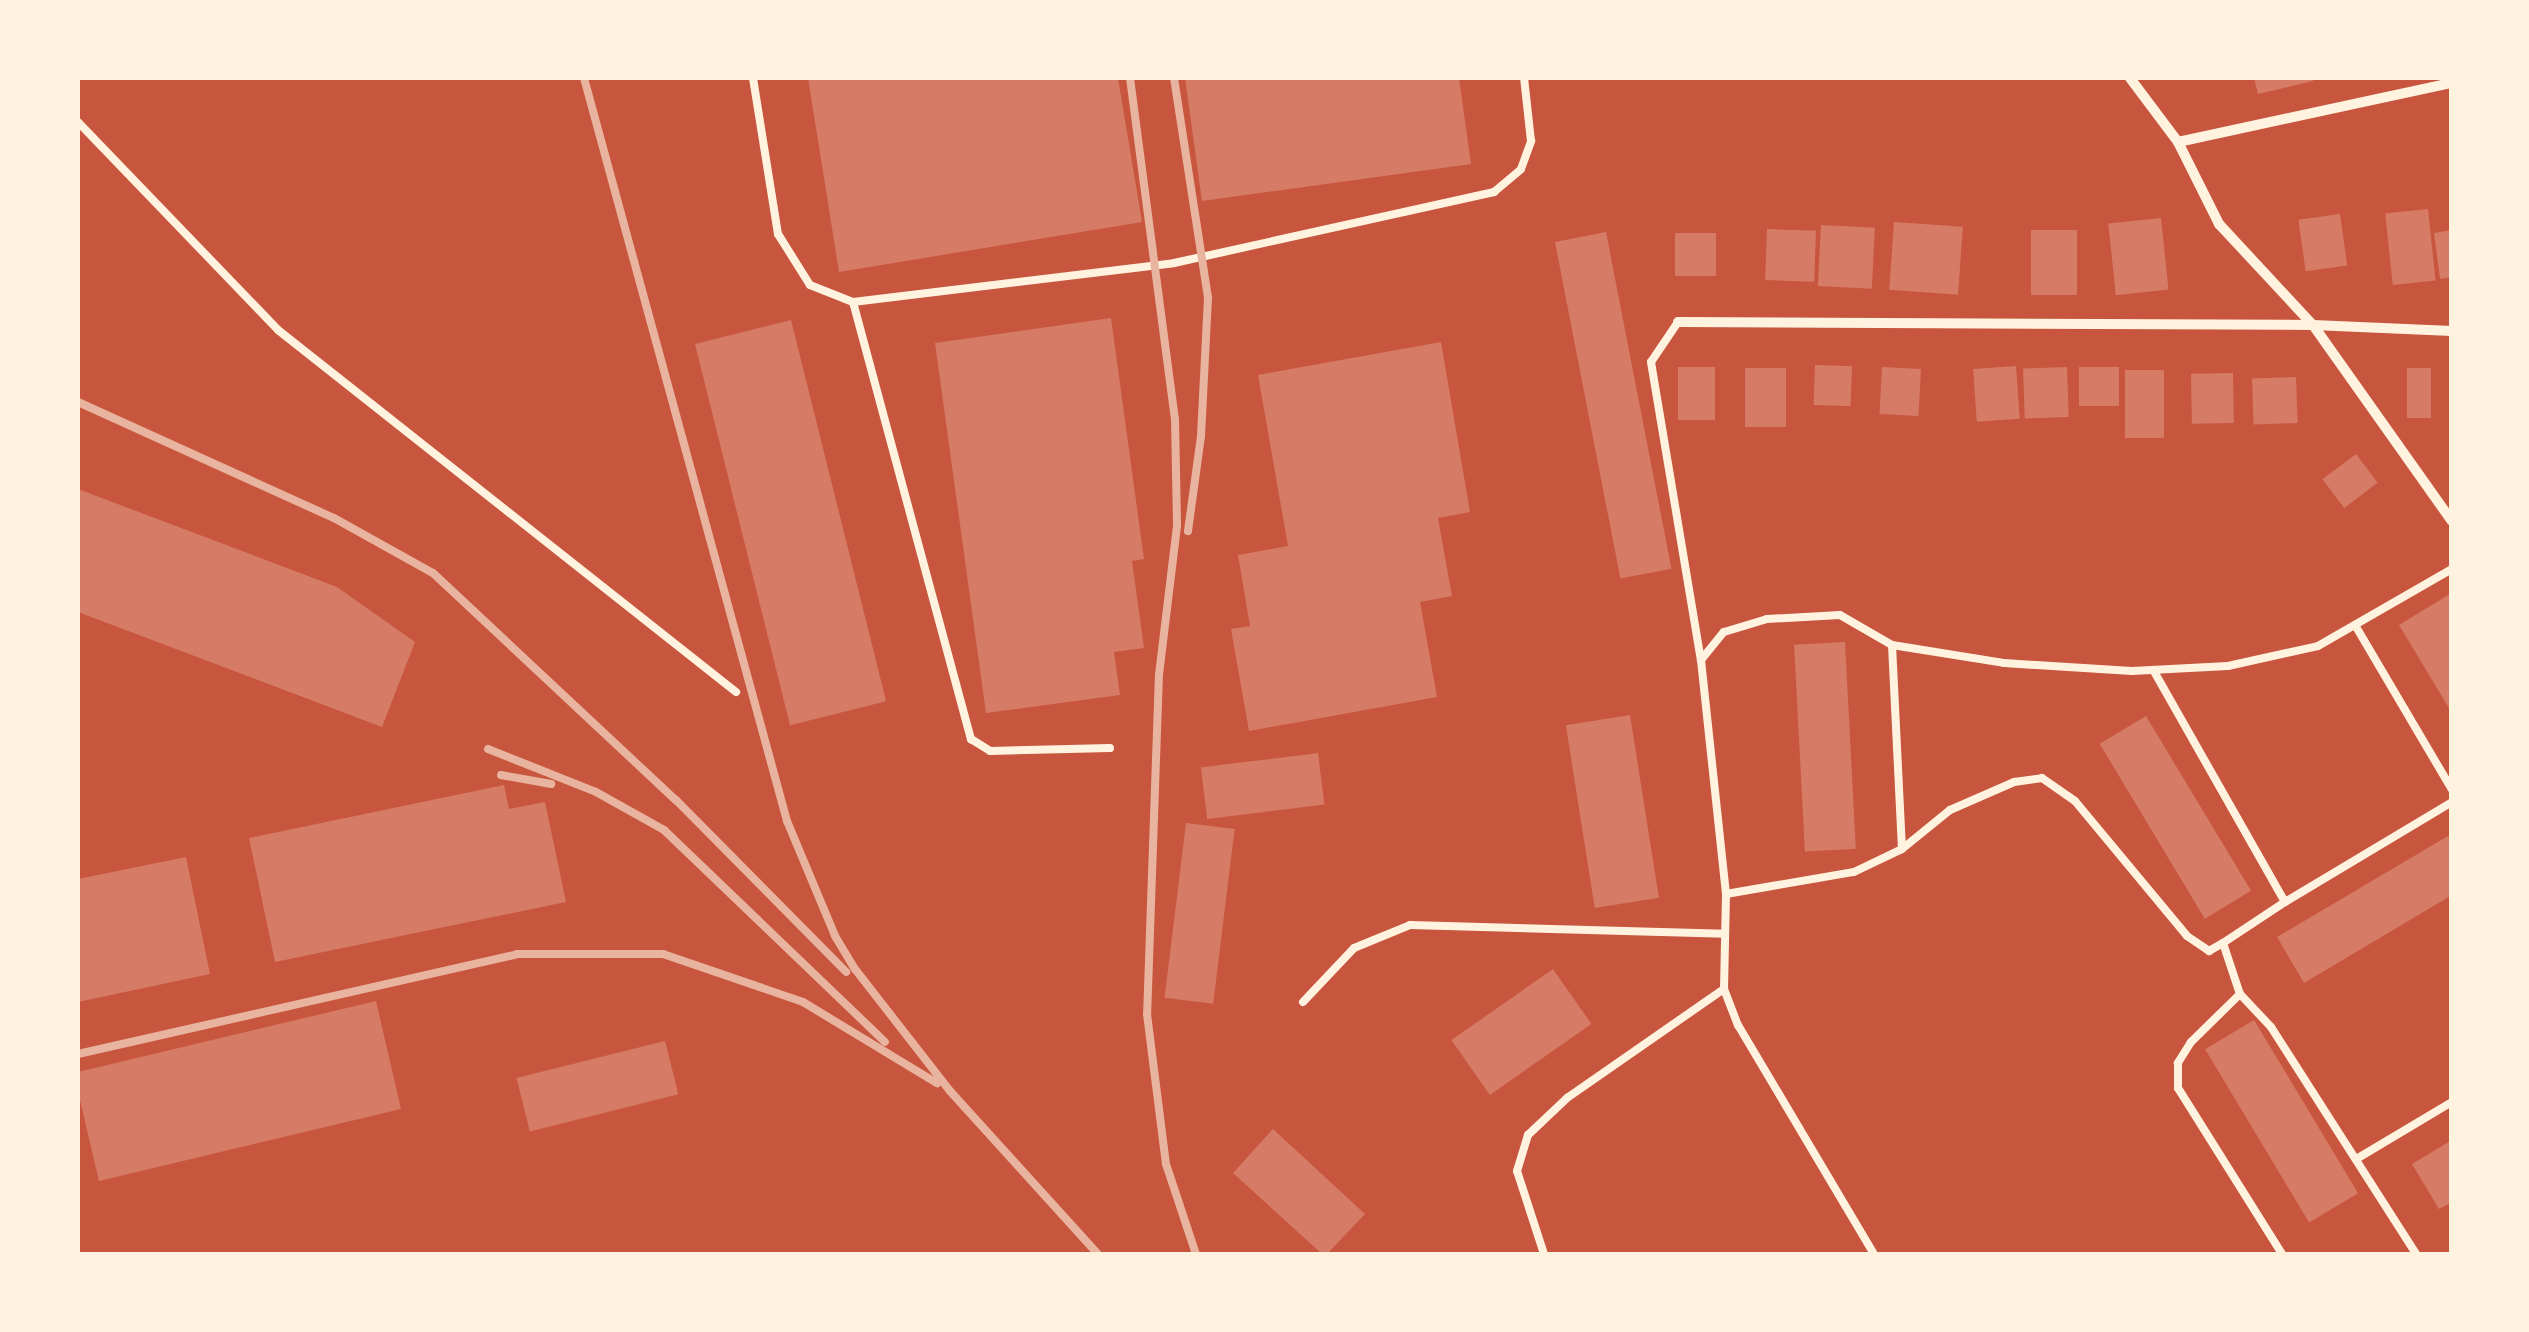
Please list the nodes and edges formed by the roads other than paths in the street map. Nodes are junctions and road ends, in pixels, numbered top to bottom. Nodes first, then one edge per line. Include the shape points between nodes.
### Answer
1 (753, 78) edge
2 (1524, 78) edge
3 (2130, 78) edge
4 (2452, 83) edge
5 (78, 122) edge
6 (2178, 142) junction
7 (854, 302) junction
8 (1678, 322) joint
9 (2313, 326) junction
10 (2452, 332) edge
11 (2452, 521) edge
12 (2452, 569) edge
13 (2355, 625) junction
14 (1892, 645) junction
15 (1701, 660) junction
16 (2153, 670) junction
17 (736, 692) dead end
18 (1110, 748) dead end
19 (2452, 790) edge
20 (2452, 802) edge
21 (1902, 849) junction
22 (1726, 894) junction
23 (2286, 902) junction
24 (1726, 934) junction
25 (2224, 944) junction
26 (1724, 989) junction
27 (2240, 994) junction
28 (1303, 1002) dead end
29 (2452, 1102) edge
30 (2358, 1158) junction
31 (1544, 1254) edge
32 (1874, 1254) edge
33 (2282, 1254) edge
34 (2416, 1254) edge

1 - 7 lane via 778,234 810,285
2 - 7 lane via 1531,141 1521,169 1494,192 1174,263
3 - 6 street
4 - 6 street
5 - 17 lane via 278,330
6 - 9 street via 2219,224
7 - 18 lane via 971,738 990,751
8 - 9 street
8 - 15 lane via 1651,362
9 - 10 street
9 - 11 street
12 - 13 lane
13 - 16 lane via 2318,646 2228,666
13 - 19 lane
14 - 15 lane via 1840,615 1768,619 1724,632
14 - 16 lane via 2004,663
14 - 21 lane
15 - 22 lane
16 - 23 lane
20 - 23 lane
21 - 22 lane via 1854,872
21 - 25 lane via 1950,810 2014,782 2042,778 2074,801 2187,936 2209,950
22 - 24 lane
23 - 25 lane
24 - 26 lane
24 - 28 lane via 1410,925 1354,948
25 - 27 lane
26 - 31 lane via 1567,1098 1528,1135 1516,1171
26 - 32 lane via 1738,1025
27 - 30 lane via 2271,1026
27 - 33 lane via 2191,1042 2178,1063 2178,1088
29 - 30 lane
30 - 34 lane

